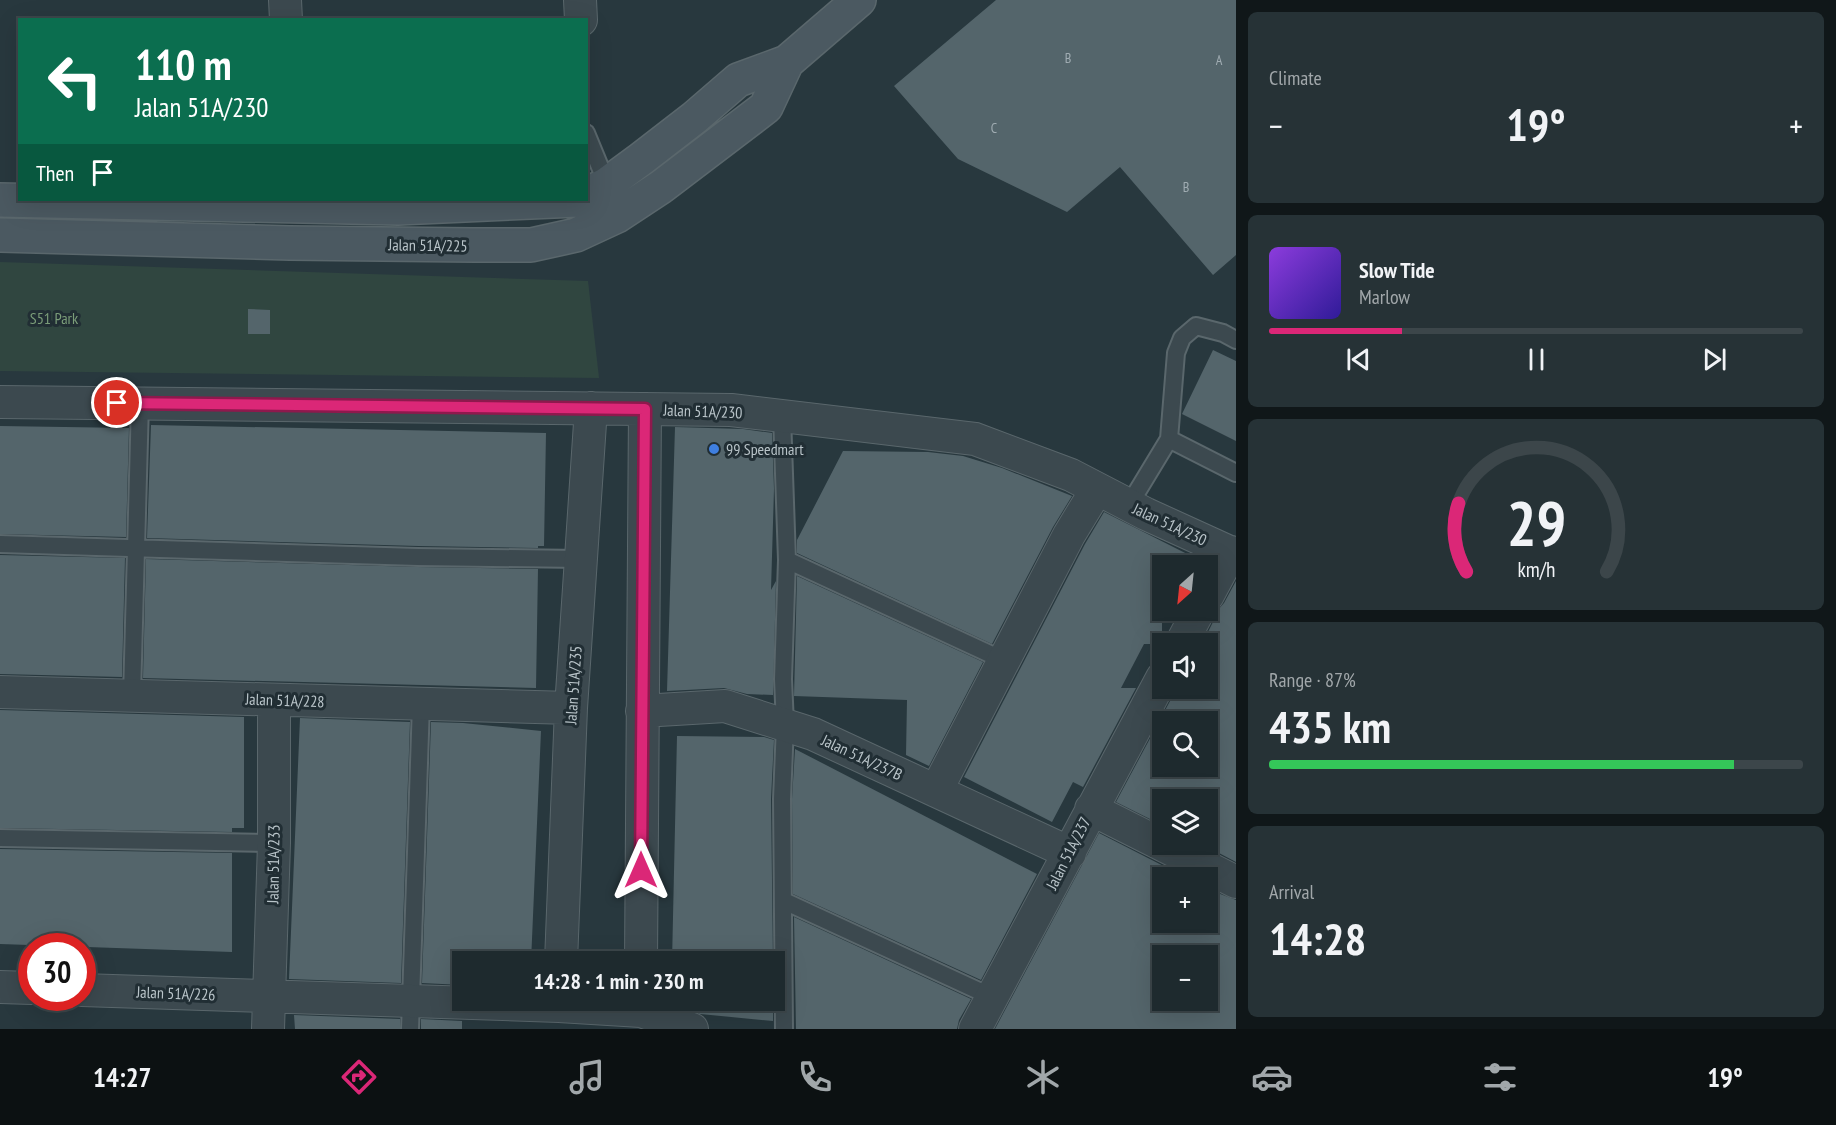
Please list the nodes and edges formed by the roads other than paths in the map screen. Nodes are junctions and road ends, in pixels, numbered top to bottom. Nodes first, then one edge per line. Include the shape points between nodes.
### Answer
1 (285, 0) edge
2 (580, 0) edge
3 (859, 0) edge
4 (286, 18) edge
5 (581, 18) edge
6 (787, 62) junction
7 (588, 143) edge
8 (597, 189) edge
9 (0, 200) edge
10 (18, 200) edge
11 (99, 201) edge
12 (529, 201) edge
13 (296, 203) edge
14 (0, 235) edge
15 (1236, 340) edge
16 (0, 402) edge
17 (140, 403) junction
18 (591, 408) junction
19 (645, 409) junction
20 (782, 416) junction
21 (1169, 439) junction
22 (1236, 473) edge
23 (1097, 489) junction
24 (1129, 505) junction
25 (0, 544) edge
26 (136, 548) junction
27 (1233, 554) edge
28 (581, 559) junction
29 (787, 560) junction
30 (1218, 579) edge
31 (1005, 661) junction
32 (0, 692) edge
33 (132, 696) junction
34 (1152, 696) edge
35 (274, 700) junction
36 (421, 704) junction
37 (571, 708) junction
38 (642, 711) junction
39 (785, 725) junction
40 (936, 791) junction
41 (1091, 808) junction
42 (0, 838) edge
43 (274, 843) junction
44 (1070, 853) junction
45 (1236, 882) edge
46 (784, 901) junction
47 (561, 951) edge
48 (641, 951) edge
49 (0, 987) edge
50 (18, 988) edge
51 (96, 990) edge
52 (269, 996) junction
53 (992, 998) junction
54 (652, 1011) edge
55 (559, 1012) edge
56 (410, 1015) edge
57 (268, 1029) edge
58 (692, 1029) edge
59 (784, 1029) edge
60 (975, 1029) edge

1 - 4 street
2 - 5 street
3 - 6 street, Jalan 51A/225
6 - 8 street, Jalan 51A/225 via 738,80 694,118
6 - 14 street, Jalan 51A/225 via 766,107 661,187 617,216 576,235 531,245
7 - 8 lane
9 - 10 street
11 - 13 street
12 - 13 street via 398,208
15 - 21 lane via 1196,326 1182,338 1176,353
16 - 17 street, Jalan 51A/230
17 - 18 street, Jalan 51A/230
17 - 26 lane
18 - 19 street, Jalan 51A/230
18 - 28 street, Jalan 51A/235
19 - 20 street, Jalan 51A/230 via 731,410
19 - 38 street
20 - 23 street, Jalan 51A/230 via 975,439 1071,475
20 - 29 lane
21 - 22 lane
21 - 24 lane
23 - 24 street, Jalan 51A/230
23 - 31 street
24 - 27 street, Jalan 51A/230
25 - 26 lane
26 - 28 lane
26 - 33 lane
27 - 30 street
28 - 37 street, Jalan 51A/235
29 - 31 lane
29 - 39 lane
31 - 40 street
32 - 33 street, Jalan 51A/228
33 - 35 street, Jalan 51A/228
34 - 41 street, Jalan 51A/237
35 - 36 street, Jalan 51A/228
35 - 43 street, Jalan 51A/233
36 - 37 street, Jalan 51A/228
36 - 56 lane
37 - 47 street, Jalan 51A/235
38 - 39 street, Jalan 51A/237B via 725,706
38 - 48 street
39 - 40 street, Jalan 51A/237B
39 - 46 lane
40 - 44 street, Jalan 51A/237B
41 - 44 street, Jalan 51A/237
41 - 45 street
42 - 43 lane
43 - 52 street, Jalan 51A/233
44 - 53 street, Jalan 51A/237
46 - 53 lane
46 - 59 lane
49 - 50 street
51 - 52 street, Jalan 51A/226
52 - 56 street, Jalan 51A/226
52 - 57 street, Jalan 51A/233
53 - 60 street, Jalan 51A/237
54 - 58 street, Jalan 51A/226
55 - 56 street, Jalan 51A/226

